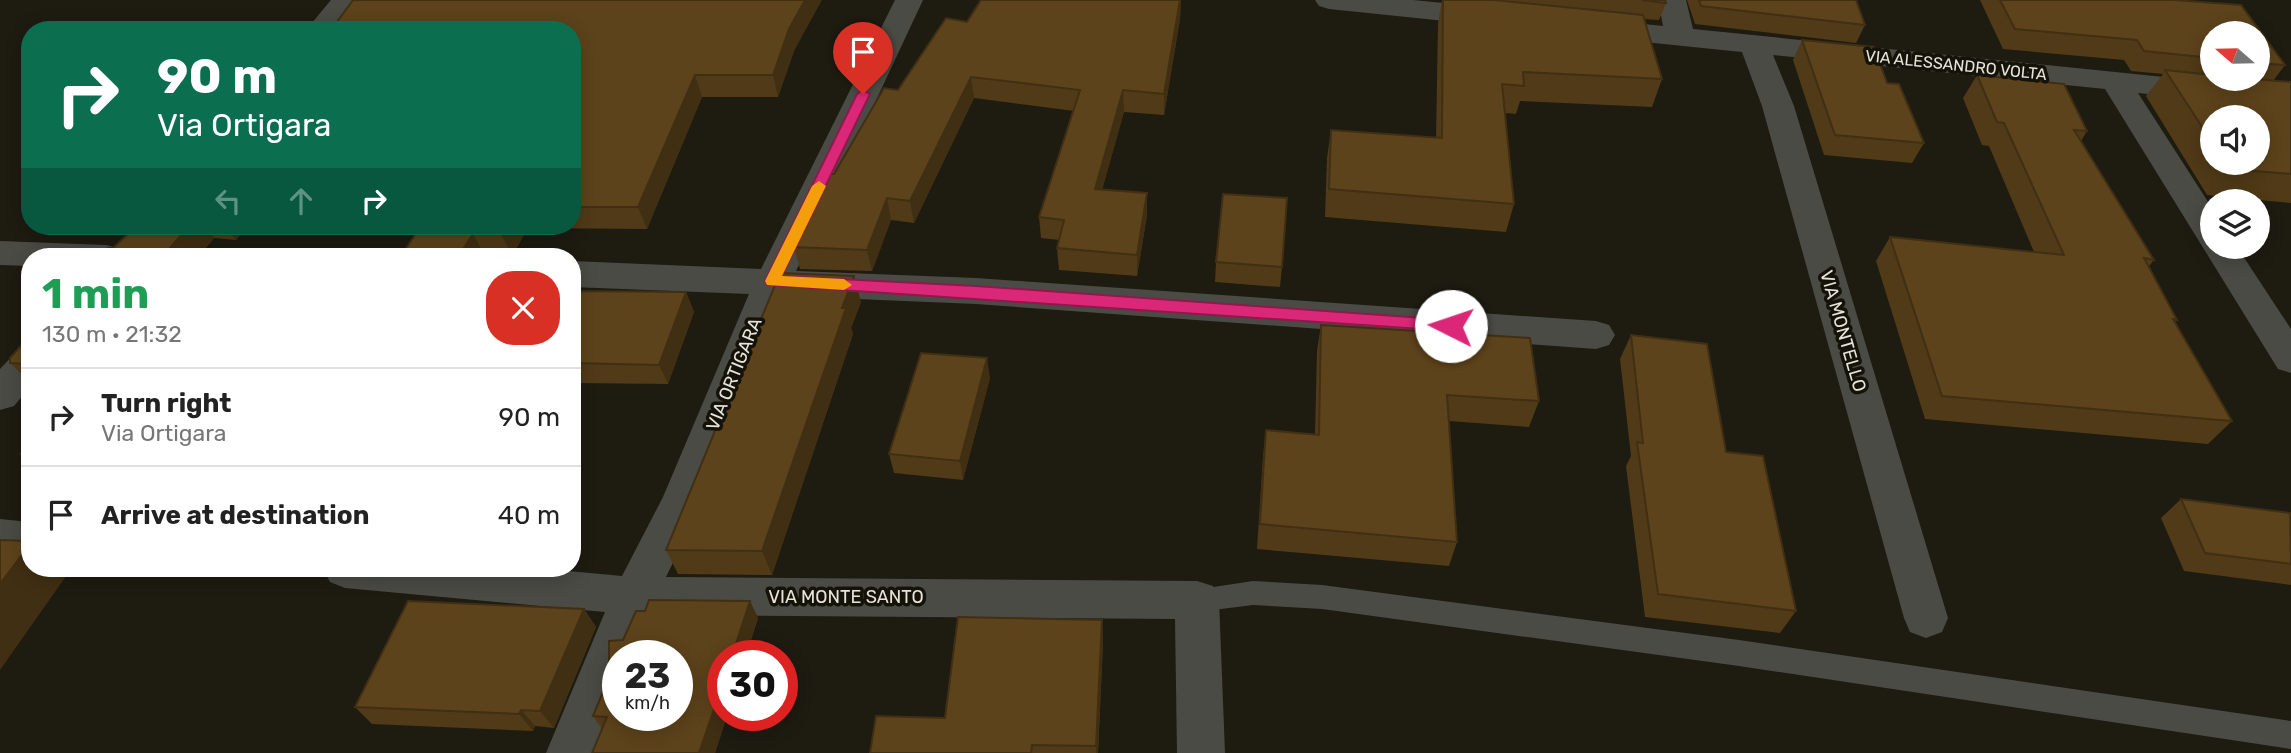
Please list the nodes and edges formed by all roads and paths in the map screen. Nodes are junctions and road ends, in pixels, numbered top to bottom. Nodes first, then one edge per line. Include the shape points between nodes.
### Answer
1 (346, 0) edge
2 (909, 0) edge
3 (1329, 0) edge
4 (1672, 0) edge
5 (1388, 3) edge
6 (1526, 20) edge
7 (328, 21) edge
8 (1567, 25) edge
9 (1680, 36) junction
10 (1755, 46) junction
11 (2115, 81) junction
12 (2291, 99) edge
13 (2200, 216) edge
14 (0, 253) edge
15 (21, 253) edge
16 (2227, 259) edge
17 (581, 274) edge
18 (773, 281) junction
19 (1595, 335) dead end
20 (2291, 359) edge
21 (21, 371) edge
22 (0, 395) edge
23 (0, 537) edge
24 (21, 539) edge
25 (431, 577) edge
26 (634, 596) junction
27 (1197, 600) junction
28 (1926, 618) dead end
29 (2291, 735) edge
30 (570, 753) edge
31 (1201, 753) edge

1 - 7 street
2 - 18 street, VIA ORTIGARA
3 - 5 street
4 - 9 street
5 - 6 street
8 - 9 street, VIA ALESSANDRO VOLTA
9 - 10 street, VIA ALESSANDRO VOLTA
10 - 11 street, VIA ALESSANDRO VOLTA
10 - 28 street, VIA MONTELLO via 1778,106
11 - 12 street, VIA ALESSANDRO VOLTA
11 - 13 street
14 - 15 street
16 - 20 street
17 - 18 street
18 - 19 street
18 - 26 street, VIA ORTIGARA via 683,499
21 - 22 street
23 - 24 street
25 - 26 street, VIA MONTE SANTO
26 - 27 street, VIA MONTE SANTO
26 - 30 street, VIA ORTIGARA
27 - 29 lane via 1253,593 1322,597
27 - 31 street

